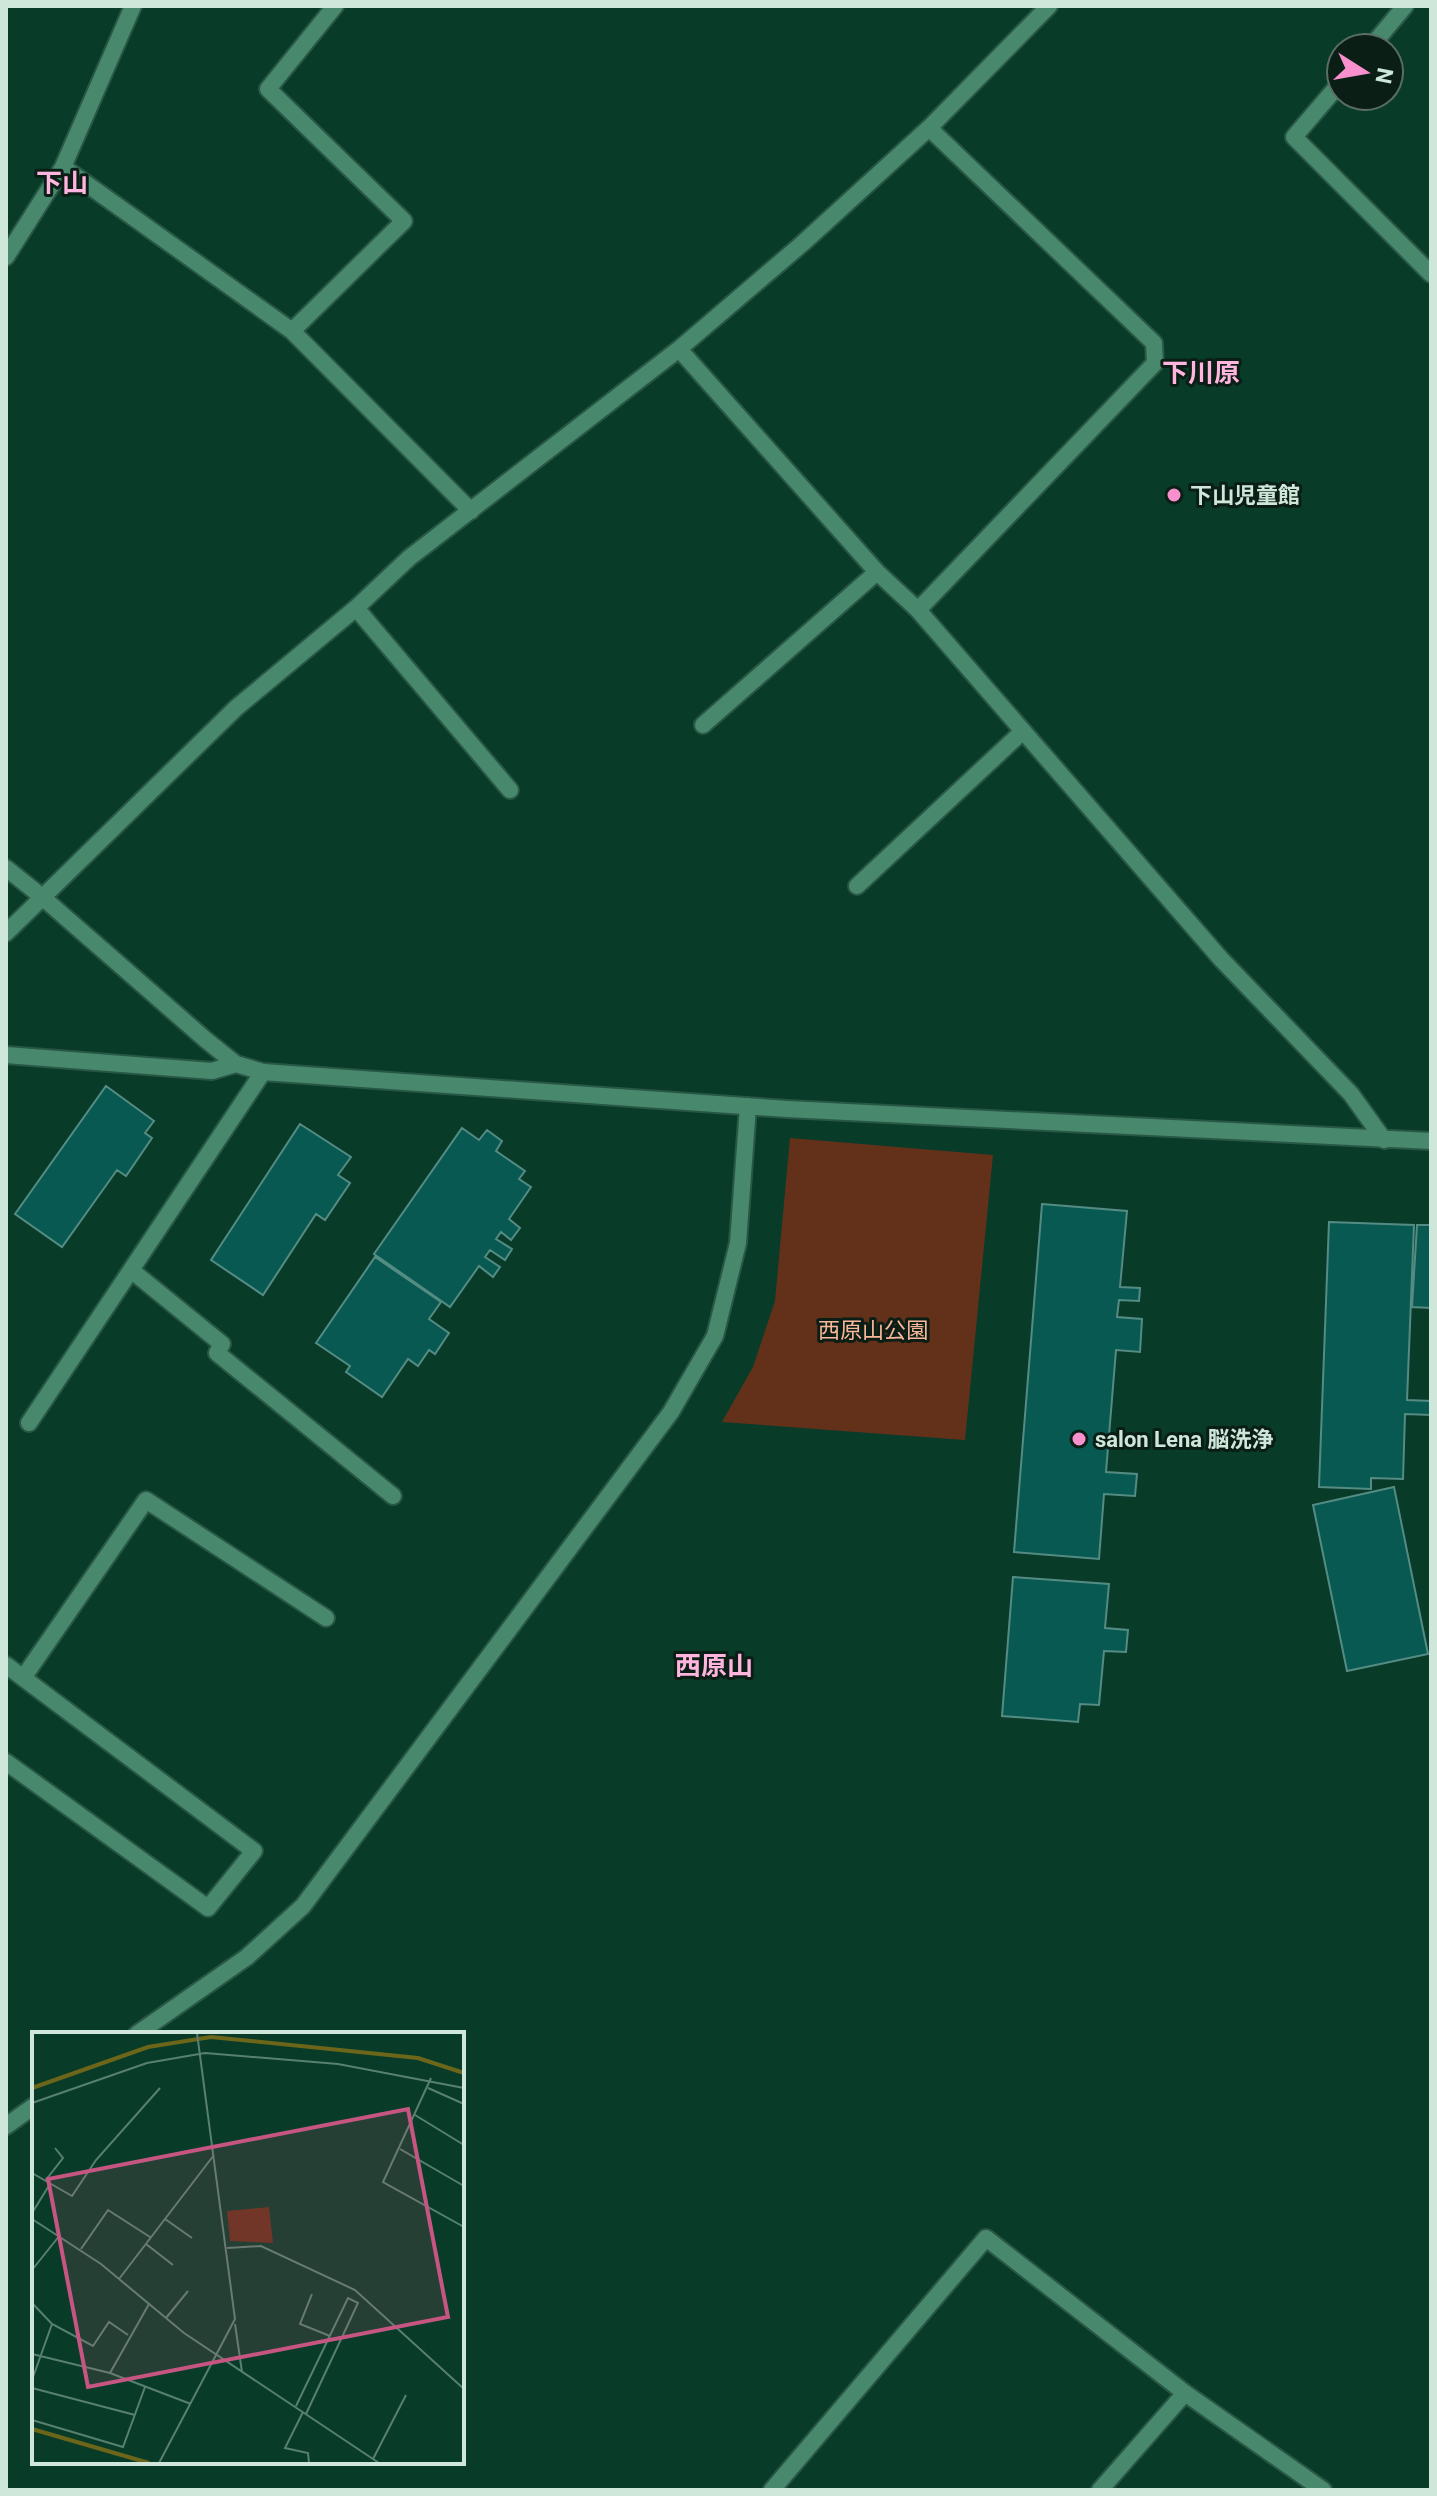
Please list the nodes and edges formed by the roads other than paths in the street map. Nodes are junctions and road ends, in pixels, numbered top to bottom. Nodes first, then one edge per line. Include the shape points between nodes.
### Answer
1 (133, 6) edge
2 (335, 6) edge
3 (1048, 6) edge
4 (1404, 6) edge
5 (1383, 32) edge
6 (1325, 101) edge
7 (929, 128) junction
8 (63, 167) junction
9 (6, 257) edge
10 (1431, 274) edge
11 (292, 331) junction
12 (679, 349) junction
13 (471, 511) junction
14 (877, 572) junction
15 (356, 608) junction
16 (918, 610) junction
17 (703, 725) dead end
18 (1023, 731) junction
19 (510, 790) dead end
20 (6, 868) edge
21 (857, 886) dead end
22 (41, 896) junction
23 (6, 933) edge
24 (6, 1055) edge
25 (236, 1064) junction
26 (263, 1072) junction
27 (748, 1106) junction
28 (1384, 1140) junction
29 (1431, 1141) edge
30 (131, 1270) junction
31 (29, 1423) dead end
32 (393, 1496) dead end
33 (326, 1618) dead end
34 (6, 1665) edge
35 (23, 1678) junction
36 (6, 1762) edge
37 (140, 2032) edge
38 (32, 2107) edge
39 (6, 2126) edge
40 (1185, 2393) junction
41 (772, 2490) edge
42 (1100, 2490) edge
43 (1323, 2490) edge

1 - 8 street
2 - 11 street via 268,89 404,221
3 - 7 street
4 - 5 street
6 - 10 street via 1294,137
7 - 12 street
7 - 16 street via 1154,343 1155,363
8 - 9 street
8 - 11 street
11 - 13 street
12 - 13 street
12 - 14 street
13 - 15 street via 409,558
14 - 16 street
14 - 17 street
15 - 19 street
15 - 22 street via 236,708
16 - 18 street
18 - 21 street
18 - 28 street via 1221,959 1351,1094
20 - 22 street
22 - 23 street
22 - 25 street
24 - 25 street via 212,1071
25 - 26 street
26 - 27 street
26 - 30 street
27 - 28 street
27 - 37 street via 738,1243 715,1336 671,1412 303,1906 247,1957
28 - 29 street
30 - 31 street
30 - 32 street via 222,1344 217,1353
33 - 35 street via 146,1500
34 - 35 street
35 - 36 street via 254,1851 208,1908
38 - 39 street
40 - 41 street via 986,2238
40 - 42 street
40 - 43 street

